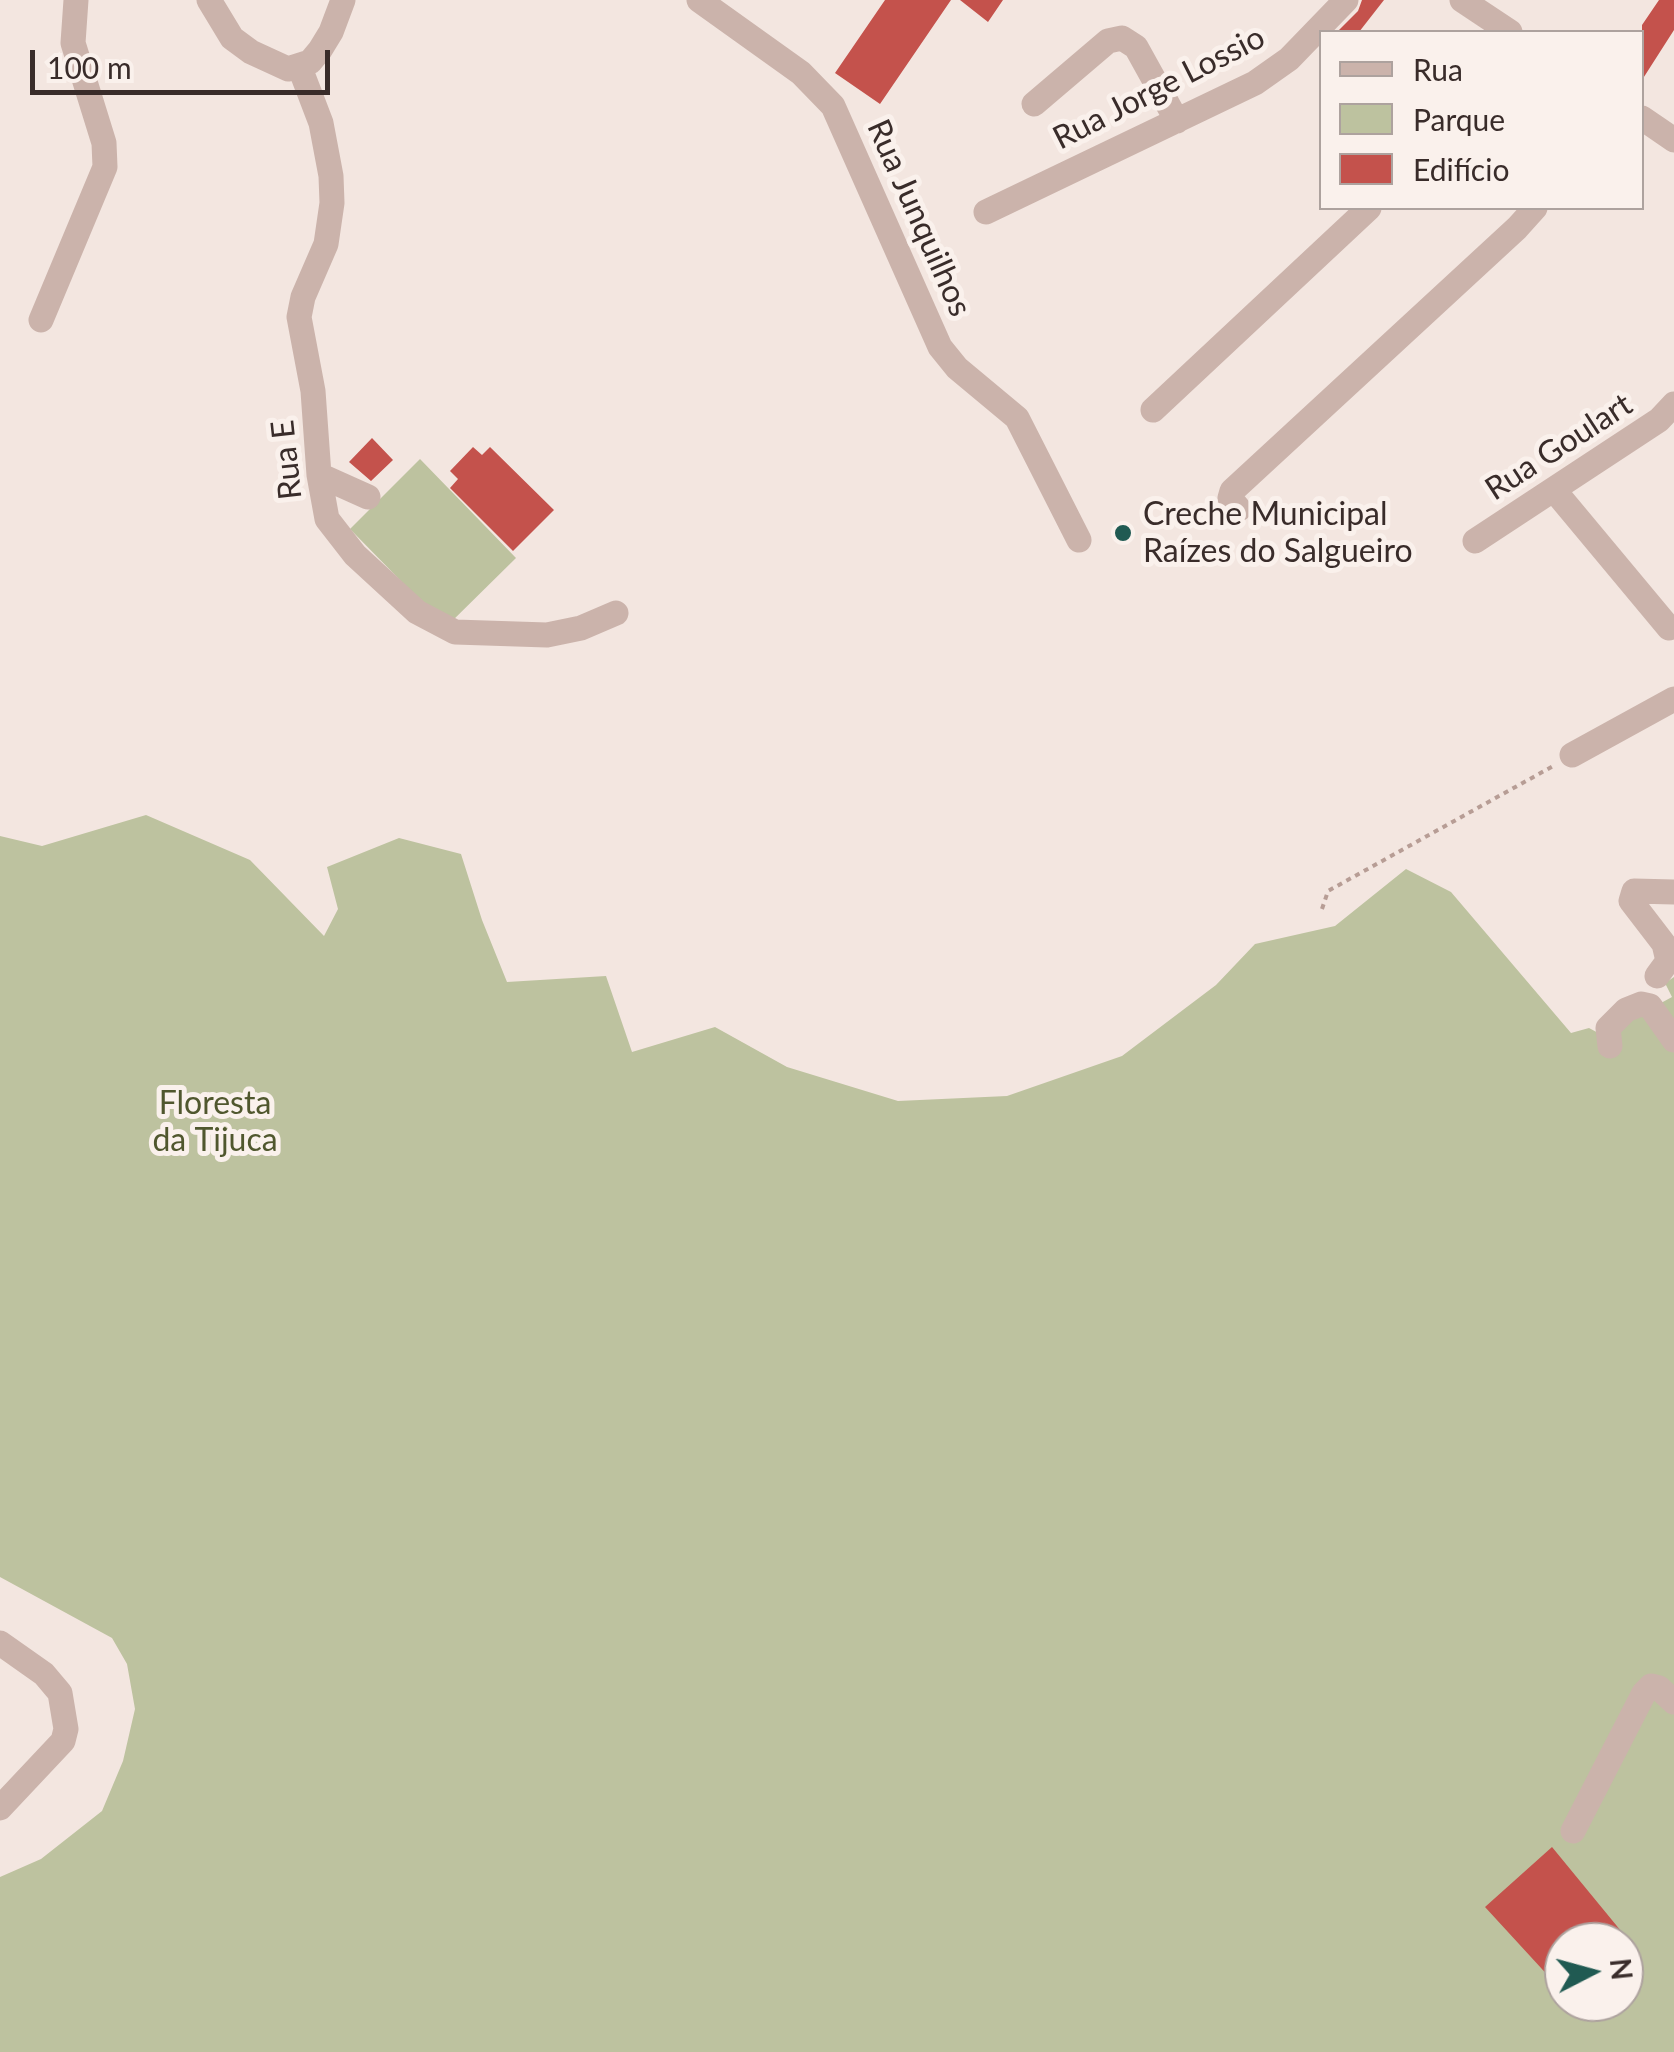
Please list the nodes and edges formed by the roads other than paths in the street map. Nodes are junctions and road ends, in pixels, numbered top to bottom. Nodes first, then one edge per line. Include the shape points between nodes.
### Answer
1 (76, 0) edge
2 (209, 0) edge
3 (343, 0) edge
4 (699, 0) edge
5 (1346, 0) edge
6 (1462, 0) edge
7 (1507, 30) edge
8 (300, 68) junction
9 (1034, 104) dead end
10 (1644, 119) edge
11 (1177, 121) junction
12 (1674, 140) edge
13 (1366, 210) edge
14 (1533, 210) edge
15 (986, 212) dead end
16 (41, 320) dead end
17 (1674, 404) edge
18 (1153, 410) dead end
19 (318, 475) junction
20 (1554, 490) junction
21 (368, 497) dead end
22 (1239, 509) dead end
23 (1079, 540) dead end
24 (1476, 541) dead end
25 (616, 613) dead end
26 (1669, 628) dead end
27 (1674, 700) edge
28 (1572, 755) road end
29 (1674, 892) edge
30 (1657, 976) dead end
31 (1674, 1040) edge
32 (1610, 1046) dead end
33 (0, 1643) edge
34 (1674, 1702) edge
35 (0, 1808) edge
36 (1573, 1831) dead end

1 - 16 street via 73,43 105,168
2 - 8 street via 232,38 273,63
3 - 8 street via 332,32
4 - 23 street, Rua Junquilhos via 801,73 833,106 940,347 1017,418
5 - 11 street, Rua Jorge Lossio via 1289,59
6 - 7 street
8 - 19 street, Rua E via 331,176 326,244 299,317 314,391
9 - 11 street via 1108,41 1122,38 1136,48
10 - 12 street
11 - 15 street, Rua Jorge Lossio
13 - 18 street
14 - 22 street via 1232,491
17 - 20 street, Rua Goulart
19 - 21 street
19 - 25 street, Rua E via 327,519 340,538 437,625 455,632 547,636
20 - 24 street, Rua Goulart
20 - 26 street
27 - 28 street
29 - 30 street via 1634,891 1630,901 1664,944 1668,961
31 - 32 street via 1650,1006 1641,1004 1616,1017 1608,1028
33 - 35 street via 60,1692 66,1728 63,1741
34 - 36 street via 1659,1688 1644,1693

